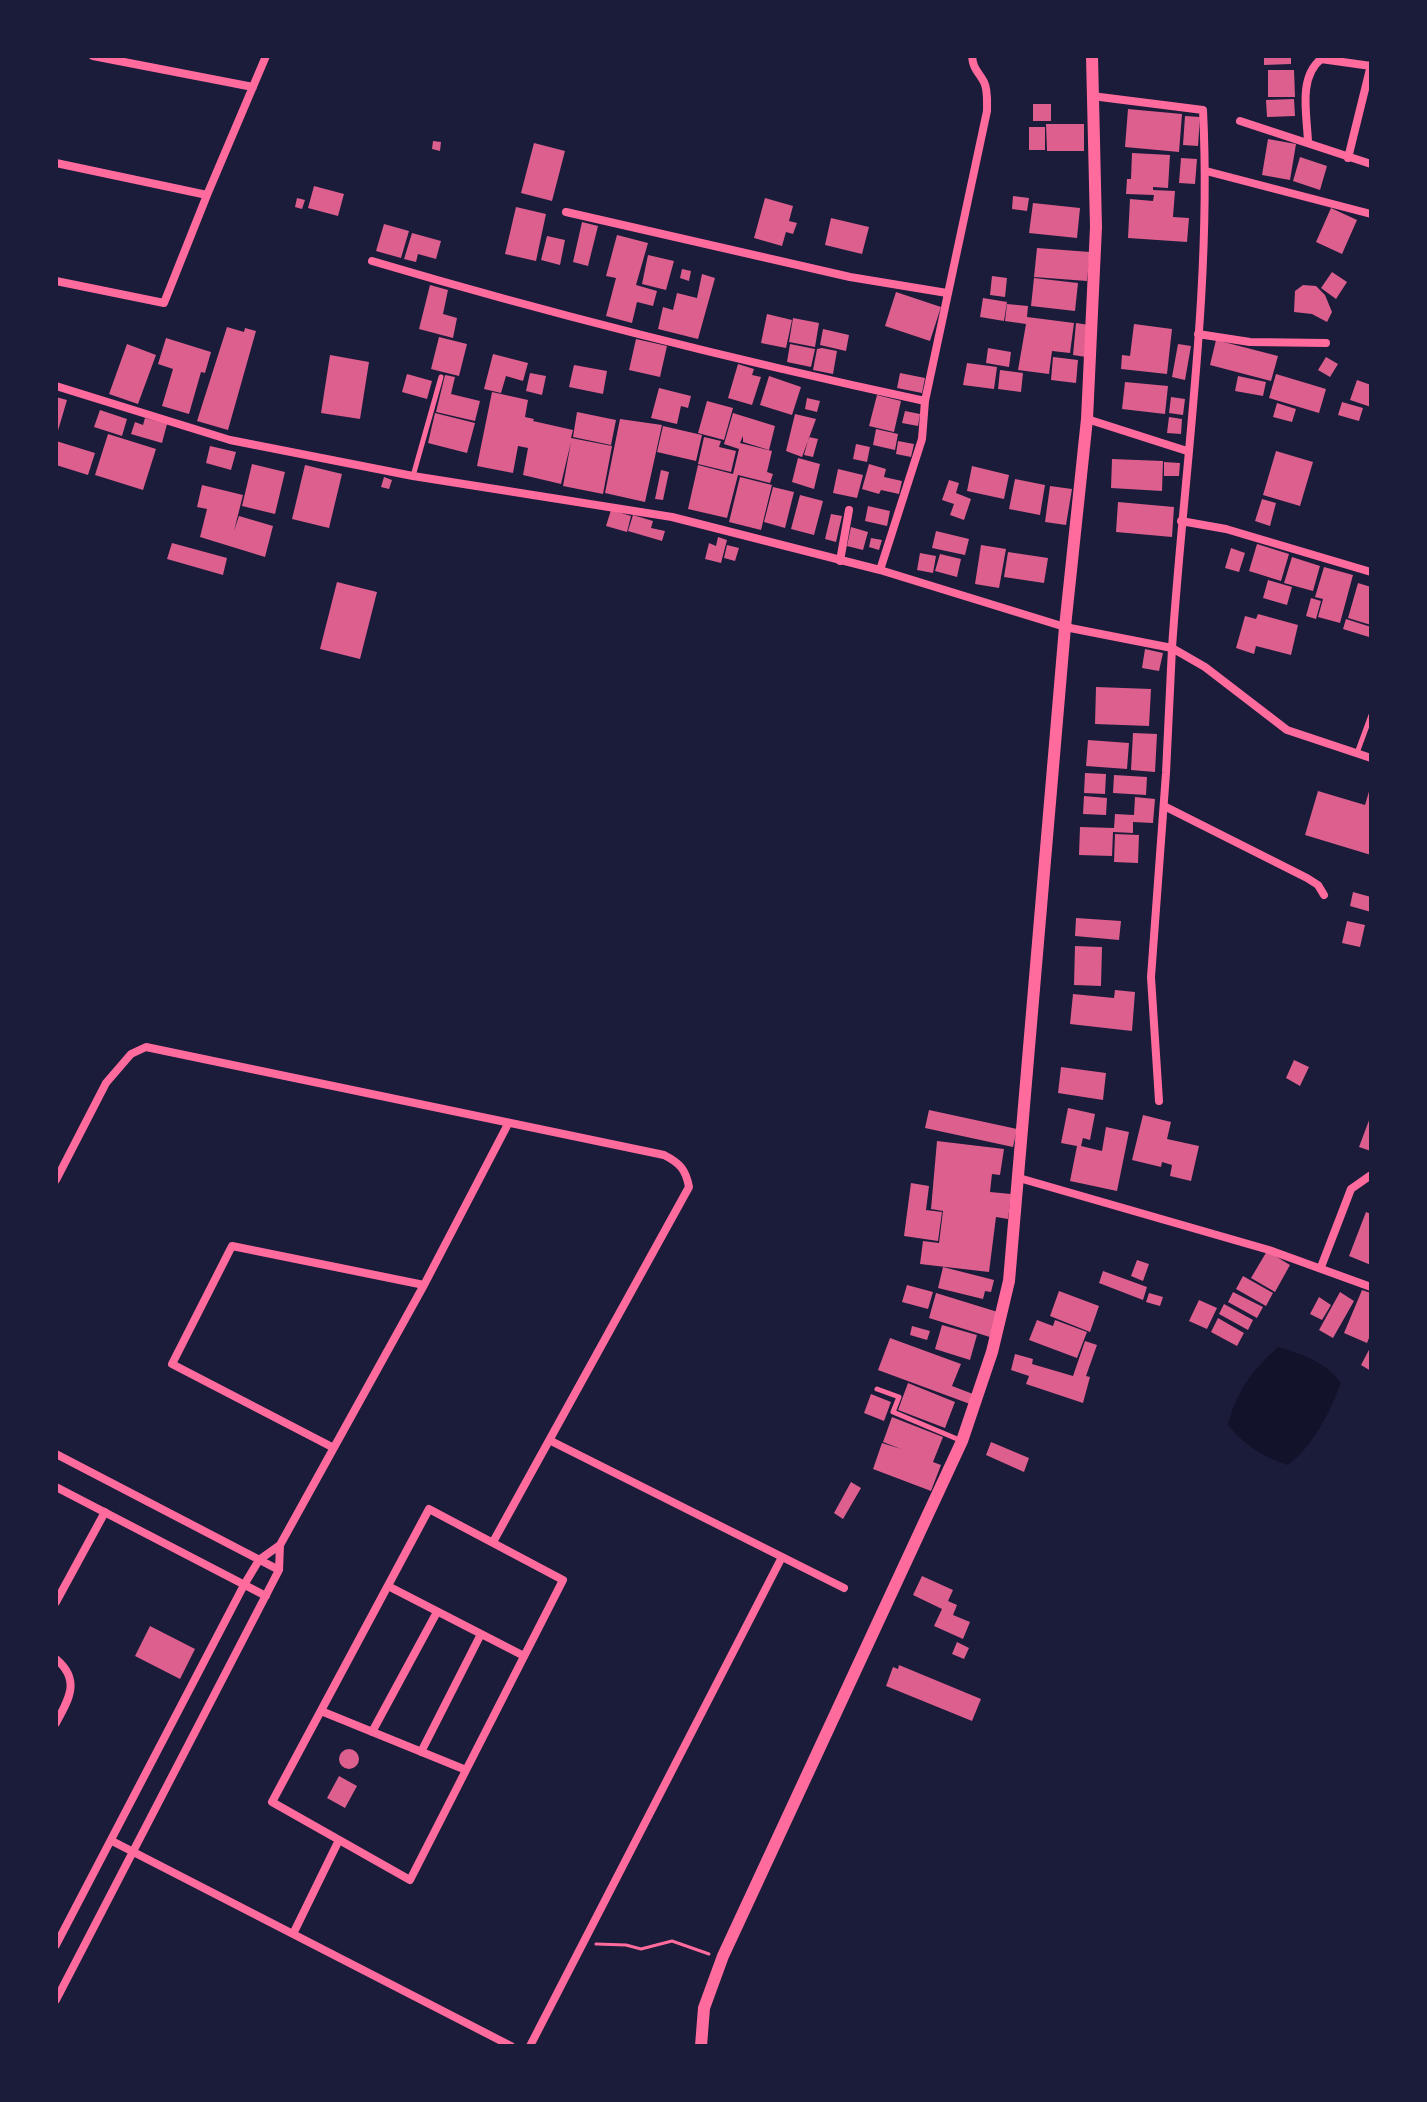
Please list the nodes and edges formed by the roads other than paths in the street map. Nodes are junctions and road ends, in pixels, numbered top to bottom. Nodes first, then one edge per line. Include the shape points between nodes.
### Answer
1 (93, 56) edge
2 (266, 56) edge
3 (972, 56) edge
4 (1092, 56) edge
5 (1371, 65) edge
6 (253, 87) junction
7 (1091, 96) junction
8 (1240, 121) dead end
9 (1308, 142) junction
10 (1348, 158) junction
11 (56, 163) edge
12 (1371, 164) edge
13 (1206, 171) junction
14 (207, 195) junction
15 (566, 212) dead end
16 (1371, 214) edge
17 (372, 261) dead end
18 (56, 281) edge
19 (947, 293) junction
20 (1198, 334) junction
21 (1326, 343) dead end
22 (441, 377) dead end
23 (56, 386) edge
24 (925, 401) junction
25 (1087, 419) junction
26 (1187, 451) junction
27 (413, 476) junction
28 (849, 510) dead end
29 (1181, 521) junction
30 (840, 561) junction
31 (880, 570) junction
32 (1371, 572) edge
33 (1065, 627) junction
34 (1172, 648) junction
35 (1371, 715) edge
36 (1357, 753) junction
37 (1371, 758) edge
38 (1164, 806) junction
39 (1324, 895) dead end
40 (1159, 1101) dead end
41 (508, 1124) junction
42 (1371, 1175) edge
43 (1019, 1178) junction
44 (56, 1180) edge
45 (1321, 1267) junction
46 (424, 1285) junction
47 (1371, 1287) edge
48 (877, 1389) dead end
49 (551, 1441) junction
50 (962, 1441) junction
51 (332, 1447) junction
52 (56, 1454) edge
53 (56, 1487) edge
54 (105, 1512) junction
55 (493, 1542) junction
56 (280, 1545) junction
57 (782, 1557) junction
58 (259, 1560) junction
59 (279, 1570) junction
60 (244, 1585) junction
61 (388, 1586) junction
62 (844, 1588) dead end
63 (266, 1596) junction
64 (56, 1602) edge
65 (437, 1612) junction
66 (481, 1634) junction
67 (524, 1656) junction
68 (56, 1659) edge
69 (321, 1711) junction
70 (56, 1723) edge
71 (372, 1732) junction
72 (421, 1752) junction
73 (466, 1770) junction
74 (339, 1840) junction
75 (112, 1841) junction
76 (134, 1852) junction
77 (294, 1932) junction
78 (56, 1945) edge
79 (56, 2000) edge
80 (511, 2046) edge
81 (530, 2046) edge
82 (701, 2046) edge

1 - 6 street
2 - 6 street
3 - 19 street via 973,69 987,90 987,111
4 - 7 street
5 - 9 street via 1321,59 1311,67 1306,79
5 - 10 street
6 - 14 street
7 - 13 street via 1203,110
7 - 25 street via 1096,227
8 - 9 street
9 - 10 street
10 - 12 street
11 - 14 street
13 - 16 street
13 - 20 street
14 - 18 street via 164,303
15 - 19 street via 850,277
17 - 24 street via 747,362
19 - 24 street
20 - 21 street via 1250,342
20 - 26 street
22 - 27 lane
23 - 27 street via 230,440
24 - 31 street via 922,439
25 - 26 street
25 - 33 street
26 - 29 street
27 - 30 street via 672,517
28 - 30 street
29 - 32 street
29 - 34 street
30 - 31 street
31 - 33 street
33 - 34 street
33 - 43 street
34 - 36 street via 1287,730
34 - 38 street
35 - 36 lane
36 - 37 street
38 - 39 street via 1307,878
38 - 40 street via 1151,977
41 - 44 street via 146,1047 131,1054 106,1083
41 - 46 street
41 - 49 street via 664,1155 687,1173 689,1187
42 - 45 street via 1351,1189
43 - 45 street
43 - 50 street via 1009,1281
45 - 47 street
46 - 51 street
46 - 51 street via 232,1246 172,1364
48 - 50 lane via 899,1397 893,1412
49 - 55 street
49 - 57 street
50 - 82 street via 723,1956 704,2008
51 - 56 street
52 - 58 street
53 - 54 street
54 - 60 street
54 - 64 street
55 - 61 street via 429,1509
55 - 67 street via 563,1580
56 - 58 street
56 - 59 street
57 - 62 street
57 - 81 street
58 - 59 street
58 - 60 street
59 - 63 street
60 - 63 street
60 - 75 street
61 - 65 street
61 - 69 street
63 - 76 street
65 - 66 street
65 - 71 street
66 - 67 street
66 - 72 street
67 - 73 street
68 - 70 street via 72,1681
69 - 71 street
69 - 74 street via 272,1802
71 - 72 street
72 - 73 street
73 - 74 street via 410,1880
74 - 77 street
75 - 76 street
75 - 78 street
76 - 77 street
76 - 79 street
77 - 80 street

